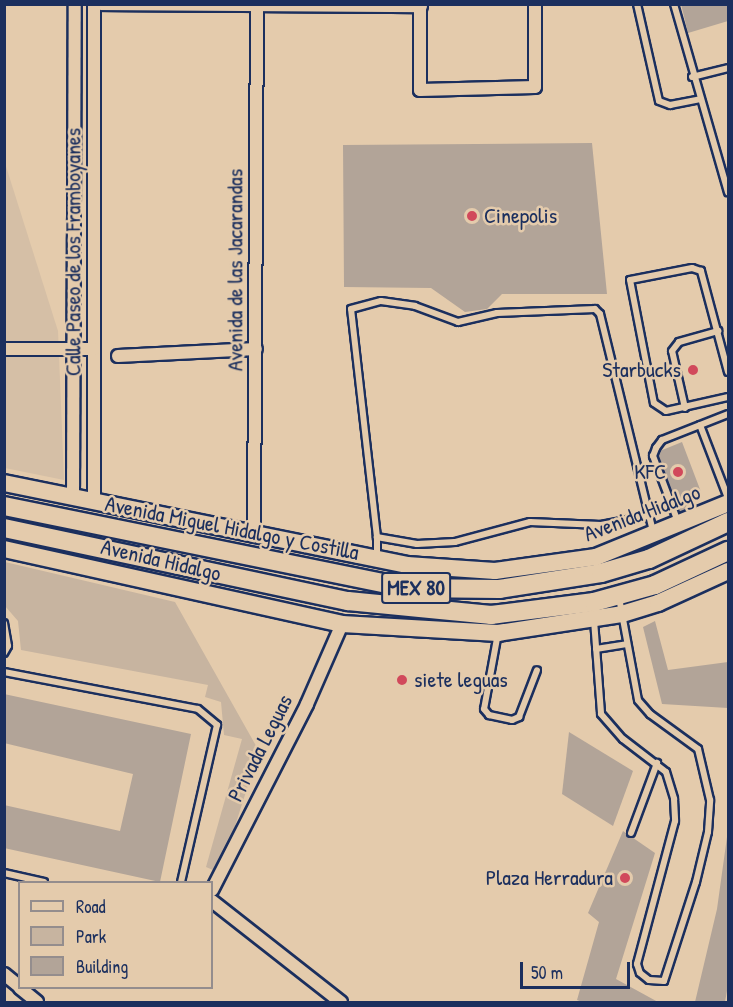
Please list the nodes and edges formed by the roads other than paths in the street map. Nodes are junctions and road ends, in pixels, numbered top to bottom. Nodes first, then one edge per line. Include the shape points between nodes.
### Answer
1 (75, 4) edge
2 (94, 4) edge
3 (101, 4) edge
4 (535, 4) edge
5 (636, 4) edge
6 (674, 4) edge
7 (257, 5) edge
8 (421, 5) edge
9 (729, 68) edge
10 (692, 76) junction
11 (700, 99) junction
12 (729, 192) edge
13 (718, 331) junction
14 (94, 348) junction
15 (4, 349) edge
16 (74, 349) junction
17 (256, 349) junction
18 (118, 356) dead end
19 (729, 372) edge
20 (729, 397) edge
21 (685, 408) junction
22 (729, 414) edge
23 (700, 425) junction
24 (94, 437) junction
25 (74, 439) junction
26 (4, 483) edge
27 (73, 496) junction
28 (729, 498) edge
29 (94, 500) junction
30 (729, 503) edge
31 (4, 506) edge
32 (648, 516) junction
33 (729, 522) edge
34 (679, 525) junction
35 (4, 528) edge
36 (254, 536) junction
37 (654, 536) junction
38 (377, 537) junction
39 (4, 549) edge
40 (729, 551) edge
41 (377, 559) junction
42 (599, 565) junction
43 (729, 571) edge
44 (618, 595) junction
45 (622, 614) junction
46 (594, 620) junction
47 (4, 623) edge
48 (342, 624) junction
49 (498, 633) junction
50 (627, 644) junction
51 (596, 649) junction
52 (4, 653) edge
53 (537, 670) dead end
54 (4, 672) edge
55 (657, 763) junction
56 (631, 833) dead end
57 (4, 873) edge
58 (32, 881) edge
59 (181, 881) edge
60 (213, 888) edge
61 (213, 902) edge
62 (4, 974) edge
63 (18, 982) edge
64 (25, 989) edge
65 (37, 1002) edge
66 (341, 1002) edge

1 - 16 street, Calle Paseo de los Framboyanes
2 - 14 street, Calle Paseo de los Framboyanes
3 - 7 street
4 - 8 street via 535,87 420,90
5 - 11 lane via 659,101 670,105
6 - 10 lane
7 - 8 street
7 - 17 street, Avenida de las Jacarandas
9 - 10 lane
10 - 11 lane
11 - 12 lane
13 - 19 lane
13 - 21 lane via 679,342 672,351
13 - 21 lane via 701,271 696,267 630,280 654,404 666,411
14 - 16 street
14 - 24 street, Calle Paseo de los Framboyanes
15 - 16 street
16 - 25 street, Calle Paseo de los Framboyanes
17 - 18 street
17 - 36 street, Avenida de las Jacarandas
20 - 21 lane
22 - 23 lane
23 - 28 lane
23 - 34 lane via 662,440 653,456
24 - 25 street
24 - 29 street, Calle Paseo de los Framboyanes
25 - 27 street, Calle Paseo de los Framboyanes
26 - 27 street, Avenida Hidalgo
27 - 29 street, Avenida Hidalgo
29 - 36 street, Avenida Hidalgo
30 - 34 street, Avenida Hidalgo
31 - 42 main road, Avenida Miguel Hidalgo y Costilla / MEX 80 via 408,588 499,589
32 - 37 lane
32 - 38 lane via 601,525 530,522 455,542 417,544
32 - 38 lane via 600,314 595,309 497,313 458,322 415,306 381,301 356,305 350,316
33 - 42 main road, Avenida Miguel Hidalgo y Costilla / MEX 80 via 649,559
34 - 37 street, Avenida Hidalgo
35 - 44 main road, Avenida Miguel Hidalgo y Costilla / MEX 80 via 348,601 490,615
36 - 41 street, Avenida Hidalgo
37 - 42 street, Avenida Hidalgo
38 - 41 lane
39 - 48 street, Avenida Hidalgo
40 - 44 main road, Avenida Miguel Hidalgo y Costilla / MEX 80 via 655,585
41 - 42 street, Avenida Hidalgo via 495,571
43 - 45 street, Avenida Hidalgo via 658,603
44 - 45 lane
45 - 46 street, Avenida Hidalgo
45 - 50 lane
46 - 49 street, Avenida Hidalgo
46 - 51 lane
47 - 52 lane via 8,646
48 - 49 street, Avenida Hidalgo
48 - 60 street, Privada Leguas via 307,704
49 - 53 lane via 484,709 489,715 512,720 519,717
50 - 51 lane
50 - 55 lane via 638,700 659,722 698,749 710,800 708,832 696,882 664,981 649,980 637,964 675,821 666,772
51 - 55 lane via 601,714 623,739
54 - 59 lane via 198,709 217,725
55 - 56 lane
57 - 58 lane
61 - 66 street
62 - 63 street
64 - 65 street

